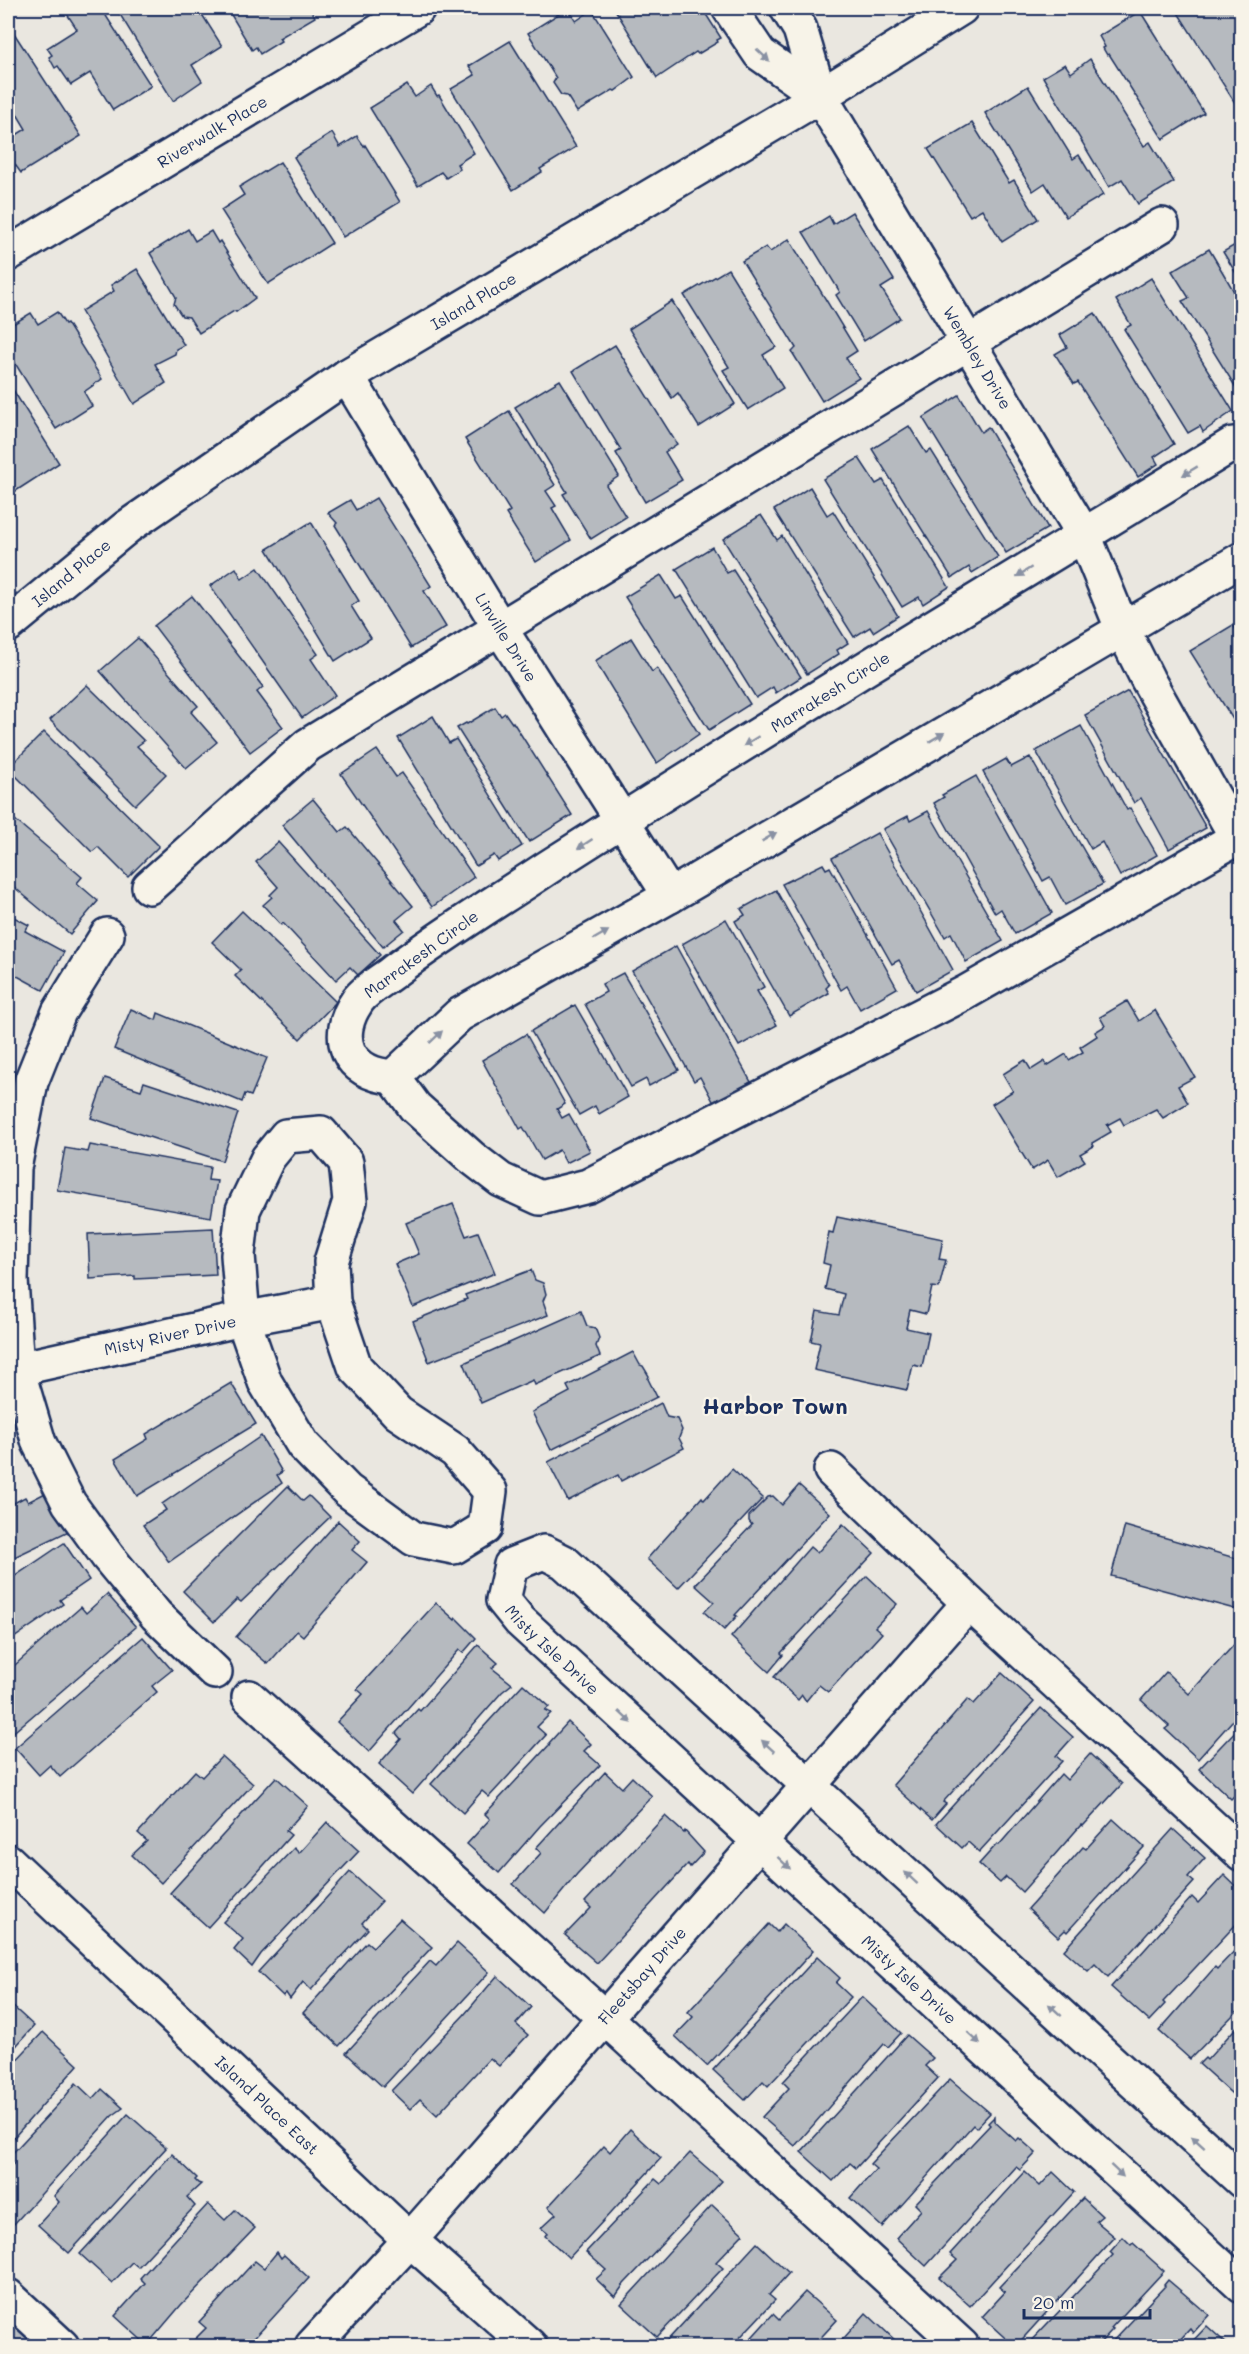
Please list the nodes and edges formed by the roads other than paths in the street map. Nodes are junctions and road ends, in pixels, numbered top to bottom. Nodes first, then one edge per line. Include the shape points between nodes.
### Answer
1 (418, 8) edge
2 (729, 8) edge
3 (787, 8) edge
4 (961, 8) edge
5 (820, 96) junction
6 (1162, 225) dead end
7 (8, 254) edge
8 (968, 342) junction
9 (347, 376) junction
10 (1242, 445) edge
11 (1084, 535) junction
12 (1242, 559) edge
13 (8, 625) edge
14 (500, 628) junction
15 (1122, 628) junction
16 (622, 820) junction
17 (1239, 836) edge
18 (149, 887) dead end
19 (670, 896) junction
20 (107, 935) dead end
21 (393, 1077) junction
22 (333, 1302) junction
23 (243, 1319) junction
24 (12, 1370) edge
25 (831, 1470) dead end
26 (969, 1603) junction
27 (215, 1672) dead end
28 (249, 1697) dead end
29 (809, 1784) junction
30 (760, 1841) junction
31 (1242, 1854) edge
32 (8, 1861) edge
33 (605, 2018) junction
34 (1242, 2181) edge
35 (410, 2240) junction
36 (1242, 2286) edge
37 (8, 2295) edge
38 (62, 2346) edge
39 (312, 2346) edge
40 (530, 2346) edge
41 (962, 2346) edge

1 - 7 street, Riverwalk Place
2 -> 5 street via 760,54
3 - 5 street via 800,29
4 - 5 street, Island Place
5 - 8 street, Wembley Drive
5 - 9 street, Island Place
6 - 8 street
8 - 11 street, Wembley Drive
8 - 14 street
9 - 13 street, Island Place via 127,527
9 - 14 street, Linville Drive
10 -> 11 street, Marrakesh Circle via 1233,444
11 - 15 street, Wembley Drive
11 -> 16 street, Marrakesh Circle
12 - 15 street
14 - 16 street, Linville Drive
14 - 18 street via 308,745
15 - 17 street, Wembley Drive
19 -> 15 street
16 - 19 street, Linville Drive
16 -> 21 street, Marrakesh Circle via 428,946 360,998 345,1025 348,1050 368,1072
17 - 21 street via 965,993 588,1186 540,1198 501,1180 415,1107
21 -> 19 street via 459,1015
20 - 24 street via 58,1012 29,1093 14,1168
22 - 23 street, Misty River Drive
22 - 23 street via 331,1262 350,1201 346,1162 321,1133 286,1136 268,1158 243,1210 238,1255
22 - 23 street via 356,1366 398,1413 455,1451 490,1491 486,1528 454,1547 414,1539 347,1490 303,1445 265,1382
23 - 24 street, Misty River Drive
24 - 27 street via 39,1443 69,1503 156,1615
25 - 26 street
26 - 29 street, Fleetsbay Drive
26 - 31 street
28 - 33 street
29 - 30 street, Fleetsbay Drive
29 -> 30 street, Misty Isle Drive via 564,1562 544,1552 511,1565 503,1600 520,1621
34 -> 29 street, Misty Isle Drive
30 - 33 street, Fleetsbay Drive
30 -> 36 street, Misty Isle Drive
32 - 35 street, Island Place East
33 - 35 street, Fleetsbay Drive
33 - 41 street
35 - 39 street, Fleetsbay Drive
35 - 40 street, Island Place East
37 - 38 street

